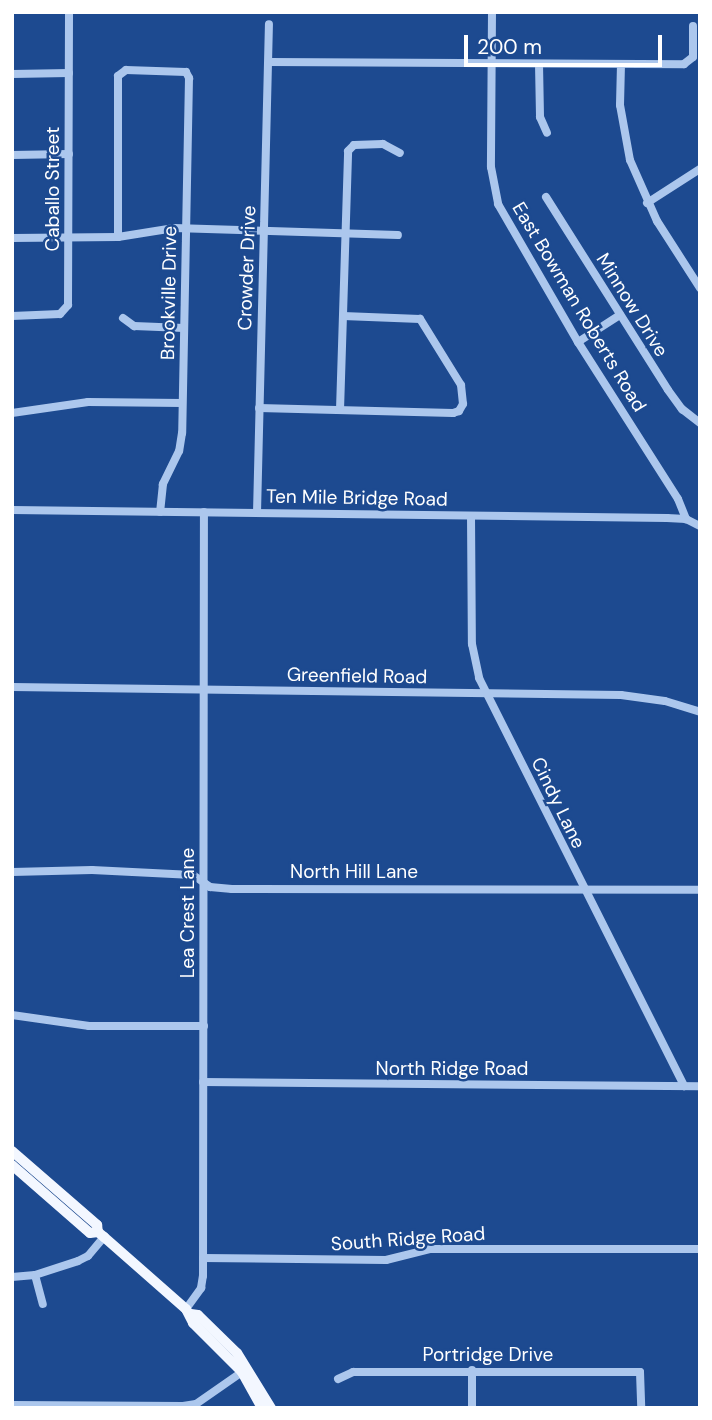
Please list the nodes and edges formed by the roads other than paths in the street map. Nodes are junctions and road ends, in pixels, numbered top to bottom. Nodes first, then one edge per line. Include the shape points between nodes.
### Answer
1 (69, 12) edge
2 (492, 12) edge
3 (269, 24) dead end
4 (693, 26) dead end
5 (269, 62) junction
6 (492, 64) junction
7 (539, 64) junction
8 (621, 64) junction
9 (69, 73) junction
10 (12, 74) edge
11 (547, 133) dead end
12 (400, 153) dead end
13 (69, 154) junction
14 (12, 155) edge
15 (700, 169) edge
16 (546, 197) dead end
17 (647, 203) junction
18 (186, 228) junction
19 (264, 232) junction
20 (345, 234) junction
21 (398, 235) dead end
22 (68, 237) junction
23 (118, 237) junction
24 (12, 238) edge
25 (700, 288) edge
26 (620, 315) junction
27 (12, 316) edge
28 (343, 316) junction
29 (123, 318) dead end
30 (184, 328) junction
31 (578, 342) junction
32 (182, 403) junction
33 (259, 408) junction
34 (340, 410) junction
35 (12, 413) edge
36 (700, 423) edge
37 (12, 510) edge
38 (160, 512) junction
39 (204, 512) junction
40 (257, 513) junction
41 (471, 516) junction
42 (686, 519) junction
43 (700, 526) edge
44 (12, 687) edge
45 (205, 688) junction
46 (486, 694) junction
47 (700, 712) edge
48 (12, 872) edge
49 (204, 882) junction
50 (583, 888) junction
51 (700, 890) edge
52 (12, 1015) edge
53 (204, 1026) junction
54 (203, 1082) junction
55 (684, 1086) junction
56 (700, 1086) edge
57 (12, 1151) edge
58 (12, 1165) edge
59 (101, 1235) junction
60 (700, 1250) edge
61 (203, 1258) junction
62 (35, 1275) junction
63 (12, 1278) edge
64 (43, 1304) dead end
65 (188, 1312) junction
66 (472, 1370) junction
67 (242, 1372) junction
68 (338, 1380) dead end
69 (12, 1405) edge
70 (262, 1408) edge
71 (271, 1408) edge
72 (472, 1408) edge
73 (641, 1408) edge

1 - 9 street, Caballo Street
2 - 6 street, East Bowman Roberts Road
3 - 5 street, Crowder Drive
4 - 8 street via 693,57 687,64
5 - 6 street
5 - 19 street, Crowder Drive
6 - 7 street
6 - 31 street, East Bowman Roberts Road via 491,167 498,204
7 - 8 street
7 - 11 street via 540,117
8 - 17 street via 625,142
9 - 10 street
9 - 13 street, Caballo Street
12 - 20 street via 383,144 350,146
13 - 14 street
13 - 22 street, Caballo Street
15 - 17 street
16 - 26 street, Minnow Drive
17 - 25 street
18 - 19 street
18 - 23 street
18 - 23 street, Brookville Drive via 189,78 186,72 126,70 118,76
18 - 30 street, Brookville Drive
19 - 20 street
19 - 33 street, Crowder Drive
20 - 21 street
20 - 28 street
22 - 23 street
22 - 24 street
22 - 27 street, Caballo Street via 67,309 60,314
26 - 31 street
26 - 36 street, Minnow Drive via 676,401
28 - 34 street
28 - 34 street via 421,319 457,376 463,397 459,411 453,413
29 - 30 street via 134,326
30 - 32 street, Brookville Drive
31 - 42 street, East Bowman Roberts Road via 683,506
32 - 35 street via 88,402
32 - 38 street, Brookville Drive via 181,443 163,484
33 - 34 street
33 - 40 street, Crowder Drive
37 - 38 street, Ten Mile Bridge Road
38 - 39 street, Ten Mile Bridge Road
39 - 40 street, Ten Mile Bridge Road
39 - 45 street, Lea Crest Lane
40 - 41 street, Ten Mile Bridge Road
41 - 42 street, Ten Mile Bridge Road
41 - 46 street, Cindy Lane via 472,644
42 - 43 street, Ten Mile Bridge Road
44 - 45 street, Greenfield Road
45 - 46 street, Greenfield Road
45 - 49 street, Lea Crest Lane
46 - 47 street, Greenfield Road via 621,695
46 - 50 street, Cindy Lane
48 - 49 street, North Hill Lane via 193,875
49 - 50 street, North Hill Lane via 232,889
49 - 53 street, Lea Crest Lane
50 - 51 street, North Hill Lane
50 - 55 street, Cindy Lane
52 - 53 street via 102,1026
53 - 54 street, Lea Crest Lane
54 - 55 street, North Ridge Road
54 - 61 street, Lea Crest Lane
55 - 56 street, North Ridge Road
57 - 59 main road via 97,1225
58 - 59 main road via 90,1233
59 - 62 street via 88,1256
59 - 65 main road
60 - 61 street, South Ridge Road via 430,1249 386,1260
61 - 65 street, Lea Crest Lane via 201,1288
62 - 63 street
62 - 64 street
65 - 67 main road via 193,1323
65 - 71 main road via 198,1315 237,1353
66 - 68 street, Portridge Drive via 353,1372
66 - 72 street
66 - 73 street, Portridge Drive via 640,1372
67 - 69 street via 196,1404 183,1406
67 - 70 main road

